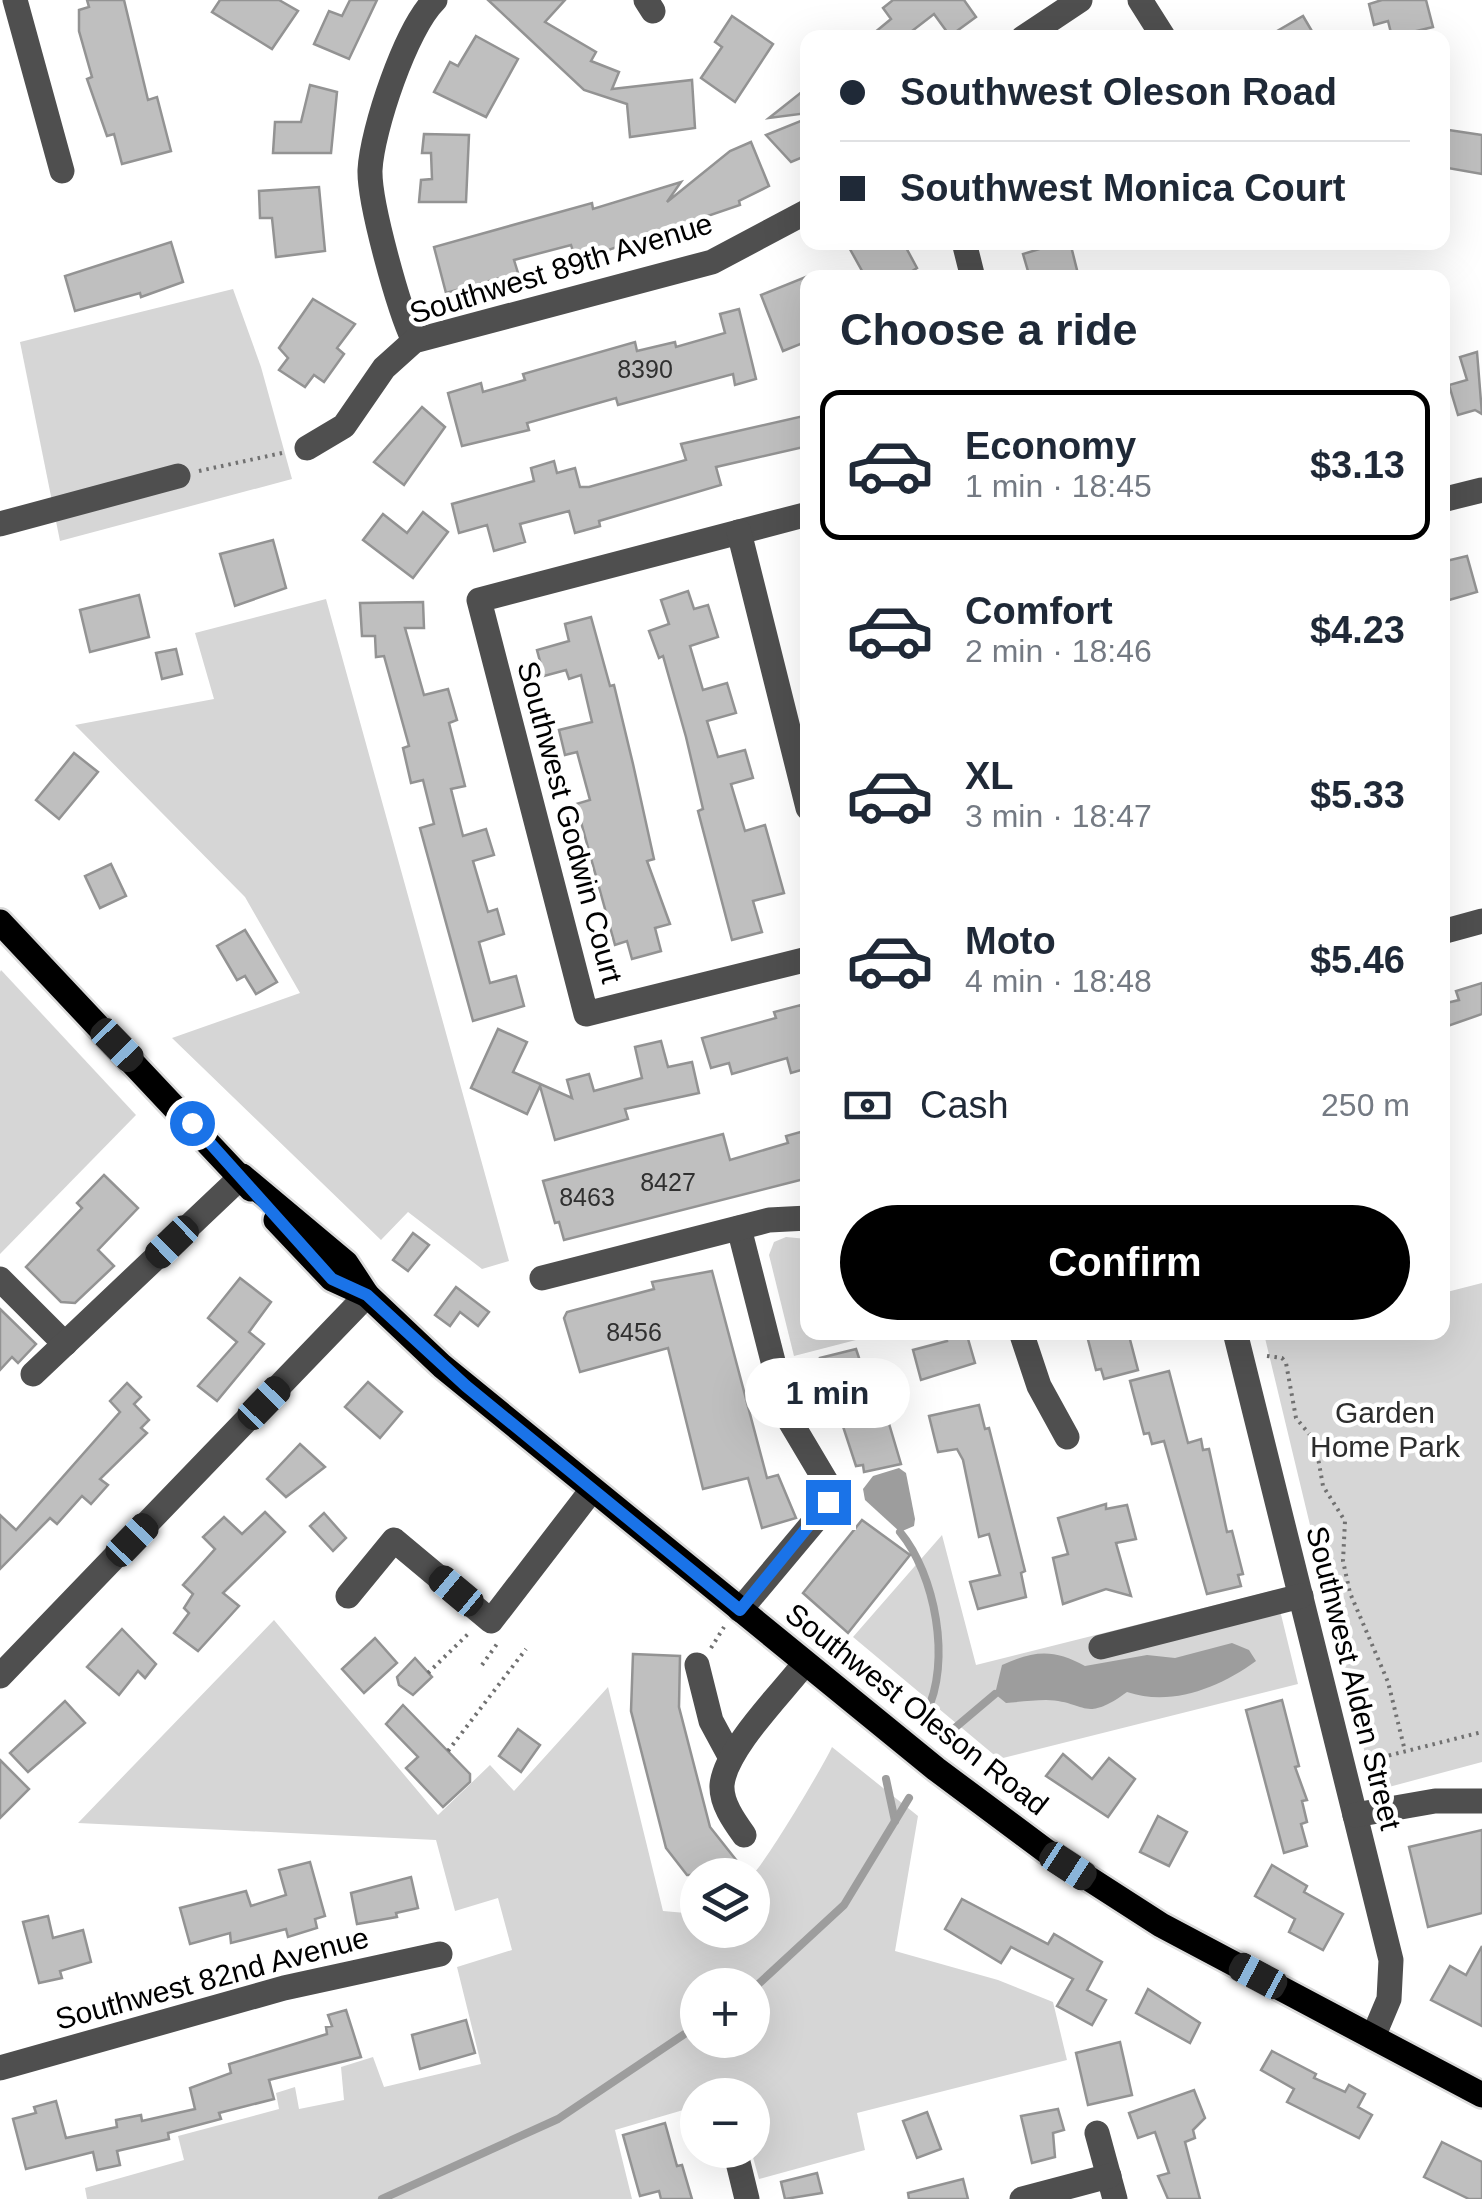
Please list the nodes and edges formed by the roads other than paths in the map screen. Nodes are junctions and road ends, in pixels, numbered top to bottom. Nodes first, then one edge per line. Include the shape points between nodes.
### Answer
1 (15, 0) edge
2 (435, 0) edge
3 (1080, 0) edge
4 (1140, 0) edge
5 (1036, 30) edge
6 (1159, 30) edge
7 (11, 34) edge
8 (62, 171) dead end
9 (800, 215) edge
10 (414, 341) junction
11 (307, 448) road end
12 (178, 476) road end
13 (1482, 490) edge
14 (1450, 498) edge
15 (800, 516) edge
16 (0, 524) edge
17 (739, 532) junction
18 (800, 776) edge
19 (1482, 921) edge
20 (0, 922) edge
21 (1450, 930) edge
22 (800, 962) edge
23 (242, 1176) junction
24 (800, 1218) edge
25 (740, 1228) junction
26 (542, 1278) dead end
27 (0, 1279) edge
28 (367, 1295) junction
29 (1025, 1340) edge
30 (1237, 1340) edge
31 (65, 1344) junction
32 (33, 1374) dead end
33 (1066, 1437) dead end
34 (592, 1491) junction
35 (348, 1596) dead end
36 (1301, 1596) junction
37 (732, 1619) junction
38 (1101, 1647) dead end
39 (702, 1663) road end
40 (805, 1663) junction
41 (0, 1676) edge
42 (730, 1758) junction
43 (1482, 1800) edge
44 (1355, 1815) junction
45 (744, 1835) dead end
46 (440, 1954) dead end
47 (1374, 2037) junction
48 (0, 2068) edge
49 (1482, 2094) edge
50 (1097, 2132) dead end
51 (739, 2168) edge
52 (1112, 2187) edge
53 (747, 2199) edge
54 (1022, 2199) edge

1 - 7 street
2 - 10 street via 389,85 370,172 394,286
3 - 5 street
4 - 6 street
7 - 8 street
9 - 10 street, Southwest 89th Avenue via 712,262
10 - 11 street, Southwest 89th Avenue via 384,368 344,426
12 - 16 street
13 - 14 street
15 - 17 street
17 - 18 street
17 - 22 street, Southwest Godwin Court via 478,600 586,1014
19 - 21 street
20 - 23 main road, Southwest Oleson Road
23 - 28 main road, Southwest Oleson Road via 332,1279
23 - 31 street
24 - 25 street
25 - 26 street
25 - 37 street via 787,1416 831,1490 823,1510
27 - 31 street
28 - 34 main road, Southwest Oleson Road
28 - 41 street
29 - 33 street
30 - 36 street, Southwest Alden Street
31 - 32 street
34 - 35 street via 496,1624 394,1540
34 - 37 main road, Southwest Oleson Road
36 - 38 street
36 - 44 street, Southwest Alden Street
37 - 40 main road, Southwest Oleson Road
39 - 42 street via 711,1721
40 - 42 street
40 - 47 main road, Southwest Oleson Road via 1046,1851 1161,1925
42 - 45 street via 722,1786
43 - 44 street
44 - 47 street, Southwest Alden Street via 1393,1980
46 - 48 street, Southwest 82nd Avenue via 284,1988
47 - 49 main road, Southwest Oleson Road
50 - 52 street
51 - 53 street
52 - 54 street

